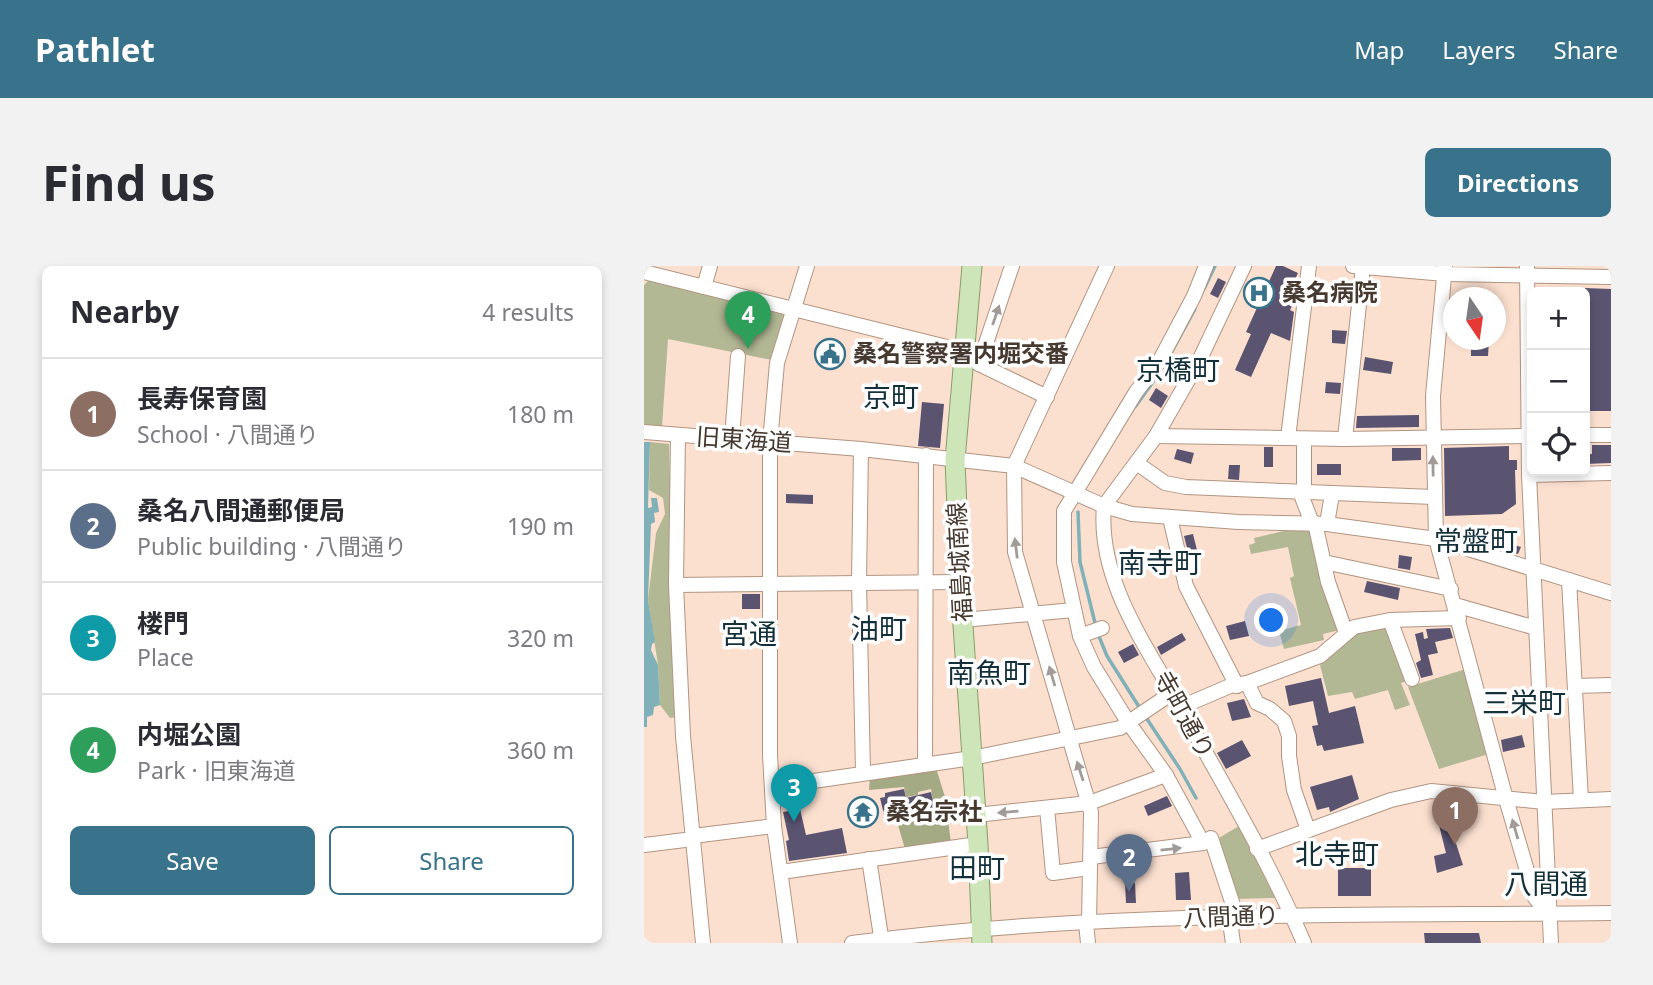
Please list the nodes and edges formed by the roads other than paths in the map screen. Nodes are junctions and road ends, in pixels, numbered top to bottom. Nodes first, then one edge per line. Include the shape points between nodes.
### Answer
1 (710, 266) edge
2 (807, 266) edge
3 (972, 266) edge
4 (1012, 266) edge
5 (1107, 266) edge
6 (1206, 266) edge
7 (1244, 266) edge
8 (1309, 266) edge
9 (1353, 266) edge
10 (1363, 266) edge
11 (1445, 270) edge
12 (644, 272) edge
13 (1526, 272) edge
14 (1611, 277) edge
15 (704, 287) junction
16 (794, 310) junction
17 (963, 351) junction
18 (738, 356) dead end
19 (979, 364) junction
20 (1047, 397) junction
21 (1529, 413) edge
22 (644, 432) edge
23 (678, 435) junction
24 (1590, 435) edge
25 (1611, 435) edge
26 (1156, 436) junction
27 (1527, 436) edge
28 (1433, 437) junction
29 (1288, 438) junction
30 (732, 439) junction
31 (1304, 439) junction
32 (1345, 439) junction
33 (770, 442) junction
34 (861, 449) junction
35 (926, 456) junction
36 (955, 460) junction
37 (1138, 464) junction
38 (1014, 466) junction
39 (1611, 473) edge
40 (1590, 474) edge
41 (1530, 476) edge
42 (1073, 492) junction
43 (1302, 492) junction
44 (1332, 494) junction
45 (1434, 497) junction
46 (1104, 506) junction
47 (1170, 518) junction
48 (1318, 524) junction
49 (1436, 539) junction
50 (1324, 562) junction
51 (1533, 568) junction
52 (1569, 580) junction
53 (859, 582) junction
54 (927, 582) junction
55 (960, 582) junction
56 (770, 583) junction
57 (676, 585) junction
58 (1451, 589) junction
59 (1611, 593) edge
60 (1074, 610) junction
61 (1457, 612) junction
62 (1034, 614) junction
63 (963, 620) junction
64 (1390, 620) junction
65 (1536, 628) junction
66 (1346, 634) junction
67 (1412, 679) dead end
68 (1242, 685) junction
69 (1611, 685) edge
70 (1575, 686) junction
71 (1172, 693) junction
72 (1181, 707) junction
73 (1130, 721) junction
74 (1070, 739) junction
75 (972, 758) junction
76 (925, 763) junction
77 (863, 772) junction
78 (1167, 775) junction
79 (772, 787) junction
80 (1506, 799) junction
81 (1611, 799) edge
82 (1581, 800) junction
83 (1544, 802) junction
84 (1089, 803) junction
85 (1047, 808) junction
86 (976, 815) junction
87 (774, 825) junction
88 (1308, 830) junction
89 (693, 837) junction
90 (978, 844) junction
91 (1203, 844) junction
92 (644, 845) edge
93 (1257, 849) junction
94 (869, 859) junction
95 (1090, 862) junction
96 (780, 872) junction
97 (1611, 913) edge
98 (1549, 914) junction
99 (1291, 915) junction
100 (1237, 917) junction
101 (1088, 923) junction
102 (982, 936) edge
103 (882, 941) edge
104 (703, 943) edge
105 (790, 943) edge
106 (852, 943) edge
107 (1088, 943) edge
108 (1233, 943) edge
109 (1304, 943) edge
110 (1551, 943) edge

1 - 15 street
2 - 16 street
3 - 17 main road, 福島城南線
19 -> 4 street
5 - 20 street
6 - 42 street via 1159,362
7 - 26 street via 1199,361
8 - 29 street
9 - 10 street
10 - 11 street
10 - 32 street
11 - 13 street
11 - 28 street
12 - 15 street
13 - 14 street
13 - 21 street
15 - 16 street
16 - 17 street
16 - 33 street via 777,363
17 - 19 street
17 - 36 main road, 福島城南線
18 - 30 street
19 - 20 street
20 - 38 street
22 - 23 street
23 - 30 street, 旧東海道
23 - 57 street, 旧東海道
24 - 25 street
26 - 29 street
26 - 37 street
27 - 28 street
28 - 32 street
45 -> 28 street
29 - 31 street
30 - 33 street, 旧東海道
31 - 32 street
31 - 43 street
33 - 34 street, 旧東海道
33 - 56 street
34 - 35 street, 旧東海道
34 - 53 street
35 - 36 street, 旧東海道
35 - 54 street
36 - 38 street, 旧東海道
36 - 55 main road, 福島城南線
37 - 43 street via 1165,483 1186,487
37 - 46 street
38 - 42 street, 旧東海道
62 -> 38 street via 1015,552
39 - 40 street
41 - 51 street
42 - 46 street, 旧東海道
42 - 60 street via 1064,511 1064,562
43 - 44 street
43 - 48 street
44 - 45 street
44 - 48 street
45 - 49 street
46 - 47 street, 旧東海道
46 - 71 street, 寺町通り via 1102,525 1108,556 1124,607
47 - 48 street, 旧東海道
47 - 68 street via 1186,586
48 - 49 street, 旧東海道
48 - 50 street
49 - 51 street, 旧東海道
49 - 58 street
50 - 58 street
50 - 66 street
51 - 52 street, 旧東海道
51 - 65 street
52 - 59 street, 旧東海道
52 - 70 street
53 - 54 street
53 - 56 street
53 - 77 street
54 - 55 street
54 - 76 street
55 - 63 main road, 福島城南線
56 - 57 street
56 - 79 street
57 - 89 street, 旧東海道
58 - 61 street
60 - 62 street
60 - 73 street via 1092,632 1094,667
61 - 64 street
61 - 65 street
61 - 80 street
62 - 63 street
74 -> 62 street
63 - 75 main road, 福島城南線
64 - 66 street via 1354,627
64 - 67 street
65 - 83 street
66 - 68 street via 1321,656
68 - 72 street
68 - 88 street via 1257,703 1284,721 1294,790
69 - 70 street
70 - 82 street
71 - 72 street, 寺町通り
71 - 73 street
72 - 93 street, 寺町通り
73 - 74 street via 1120,728
73 - 78 street
74 - 75 street
84 -> 74 street
75 - 76 street
75 - 86 main road, 福島城南線
76 - 77 street
77 - 79 street
78 - 84 street
78 - 91 street
79 - 87 street
80 - 83 street
80 - 88 street via 1431,791 1391,800
98 -> 80 street via 1535,898
81 - 82 street
82 - 83 street
83 - 98 street
84 - 85 street
84 - 95 street
85 -> 86 street
85 - 95 street via 1053,873
86 - 90 main road, 福島城南線
87 - 89 street
87 - 96 street
88 - 93 street
89 - 92 street
89 - 104 street, 旧東海道
90 - 94 street
90 - 102 main road, 福島城南線
95 -> 91 street
91 - 100 street via 1210,838
93 - 99 street, 寺町通り
94 - 96 street
94 - 103 street
95 - 101 street
96 - 105 street
97 - 98 street, 八間通り
98 - 99 street, 八間通り
98 - 110 street
99 - 100 street, 八間通り
99 - 109 street, 寺町通り
100 - 101 street, 八間通り
100 - 108 street via 1231,929
101 - 102 street, 八間通り
101 - 107 street
102 - 103 street, 八間通り
103 - 106 street, 八間通り

